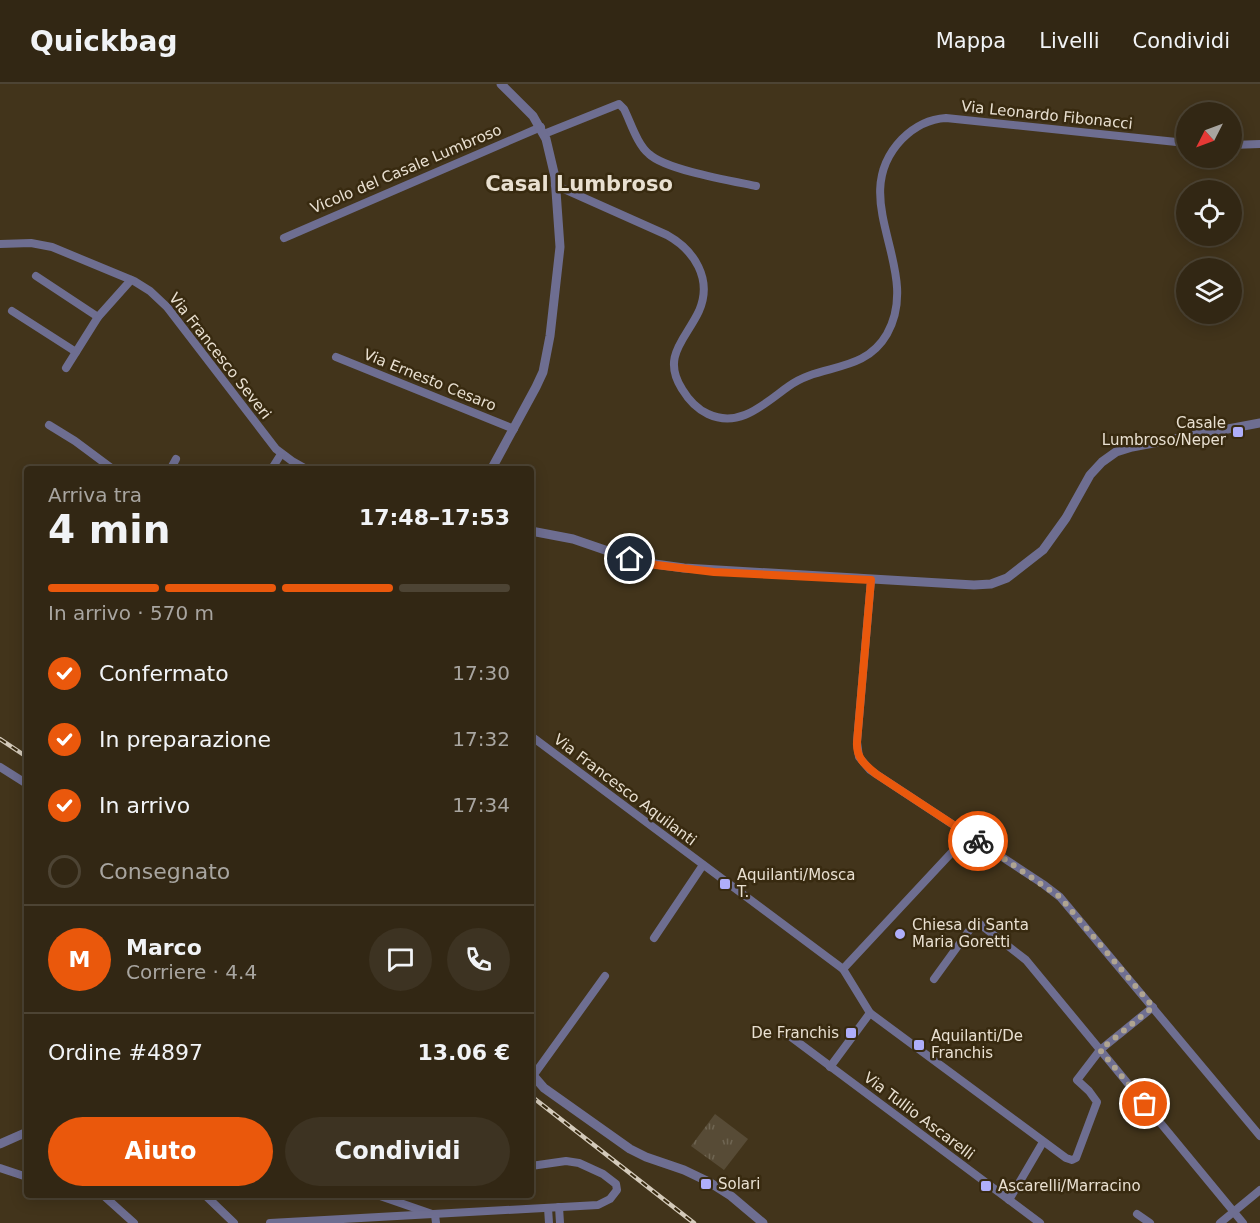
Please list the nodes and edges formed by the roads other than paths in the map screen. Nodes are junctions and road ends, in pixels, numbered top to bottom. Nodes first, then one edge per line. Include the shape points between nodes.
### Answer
1 (501, 84) edge
2 (542, 130) junction
3 (1176, 142) edge
4 (1260, 144) edge
5 (1242, 145) edge
6 (555, 185) junction
7 (756, 186) dead end
8 (284, 238) dead end
9 (0, 244) edge
10 (36, 276) dead end
11 (131, 280) junction
12 (12, 311) dead end
13 (98, 317) junction
14 (76, 351) junction
15 (336, 357) dead end
16 (66, 368) dead end
17 (1260, 423) edge
18 (49, 425) dead end
19 (514, 429) junction
20 (281, 454) junction
21 (176, 459) dead end
22 (109, 466) edge
23 (172, 466) edge
24 (274, 466) edge
25 (301, 466) edge
26 (493, 466) edge
27 (534, 532) edge
28 (871, 580) junction
29 (534, 738) edge
30 (0, 767) edge
31 (24, 782) edge
32 (968, 835) junction
33 (703, 865) junction
34 (654, 938) dead end
35 (843, 969) junction
36 (605, 976) dead end
37 (934, 978) dead end
38 (1153, 1007) junction
39 (870, 1013) junction
40 (783, 1031) dead end
41 (1100, 1050) junction
42 (830, 1067) junction
43 (534, 1072) edge
44 (534, 1077) edge
45 (24, 1133) edge
46 (1260, 1136) edge
47 (1043, 1142) junction
48 (0, 1144) edge
49 (534, 1166) edge
50 (0, 1168) edge
51 (24, 1176) edge
52 (1260, 1190) edge
53 (106, 1198) edge
54 (208, 1198) edge
55 (385, 1198) edge
56 (1010, 1200) junction
57 (559, 1207) junction
58 (548, 1208) junction
59 (1233, 1212) junction
60 (1137, 1214) dead end
61 (435, 1219) edge
62 (134, 1223) edge
63 (234, 1223) edge
64 (270, 1223) edge
65 (549, 1223) edge
66 (560, 1223) edge
67 (763, 1223) edge
68 (1040, 1223) edge
69 (1150, 1223) edge
70 (1220, 1223) edge
71 (1243, 1223) edge

1 - 2 street
2 - 6 street
2 - 7 street, Vicolo del Casale Lumbroso via 620,105 642,146 654,158 706,176
2 - 8 street, Vicolo del Casale Lumbroso
3 - 6 street, Via Leonardo Fibonacci via 946,118 914,128 891,152 880,177 880,204 897,289 893,320 886,336 859,360 803,378 755,411 734,418 701,410 677,381 677,349 703,297 703,278 693,257 670,237
4 - 5 street
6 - 19 street via 560,247 548,344 539,382
9 - 11 street, Via Francesco Severi via 42,244
10 - 13 street
11 - 13 street
11 - 20 street, Via Francesco Severi via 164,304
12 - 14 street
13 - 14 street
14 - 16 street
15 - 19 street, Via Ernesto Cesaro
17 - 28 street via 1132,447 1111,455 1090,475 1047,546 1002,580 979,585
18 - 22 street
19 - 26 street
20 - 24 street
20 - 25 street, Via Francesco Severi
21 - 23 street
27 - 28 street via 656,565
28 - 32 street via 858,755 876,774
29 - 33 street, Via Francesco Aquilanti
30 - 31 street
32 - 35 street
32 - 38 street via 1060,897
33 - 34 street, Via Francesco Aquilanti
33 - 35 street, Via Francesco Aquilanti
35 - 39 street, Via Francesco Aquilanti
36 - 43 street
37 - 41 street via 976,921 1026,960
38 - 41 street
38 - 46 street
39 - 42 street
39 - 47 street, Via Francesco Aquilanti
40 - 42 street, Via Tullio Ascarelli
41 - 47 street, Via Francesco Aquilanti via 1077,1080 1097,1102 1076,1158 1066,1158
41 - 59 street
42 - 56 street, Via Tullio Ascarelli
44 - 67 street via 630,1149 713,1184
45 - 48 street
47 - 56 street
49 - 57 street via 569,1161 592,1168 617,1187 606,1202 598,1205
50 - 51 street
52 - 59 street
53 - 62 street
54 - 63 street
55 - 61 street
56 - 68 street, Via Tullio Ascarelli
57 - 58 street
57 - 66 street
58 - 61 street
58 - 65 street
59 - 70 street
59 - 71 street
60 - 69 street
61 - 64 street

